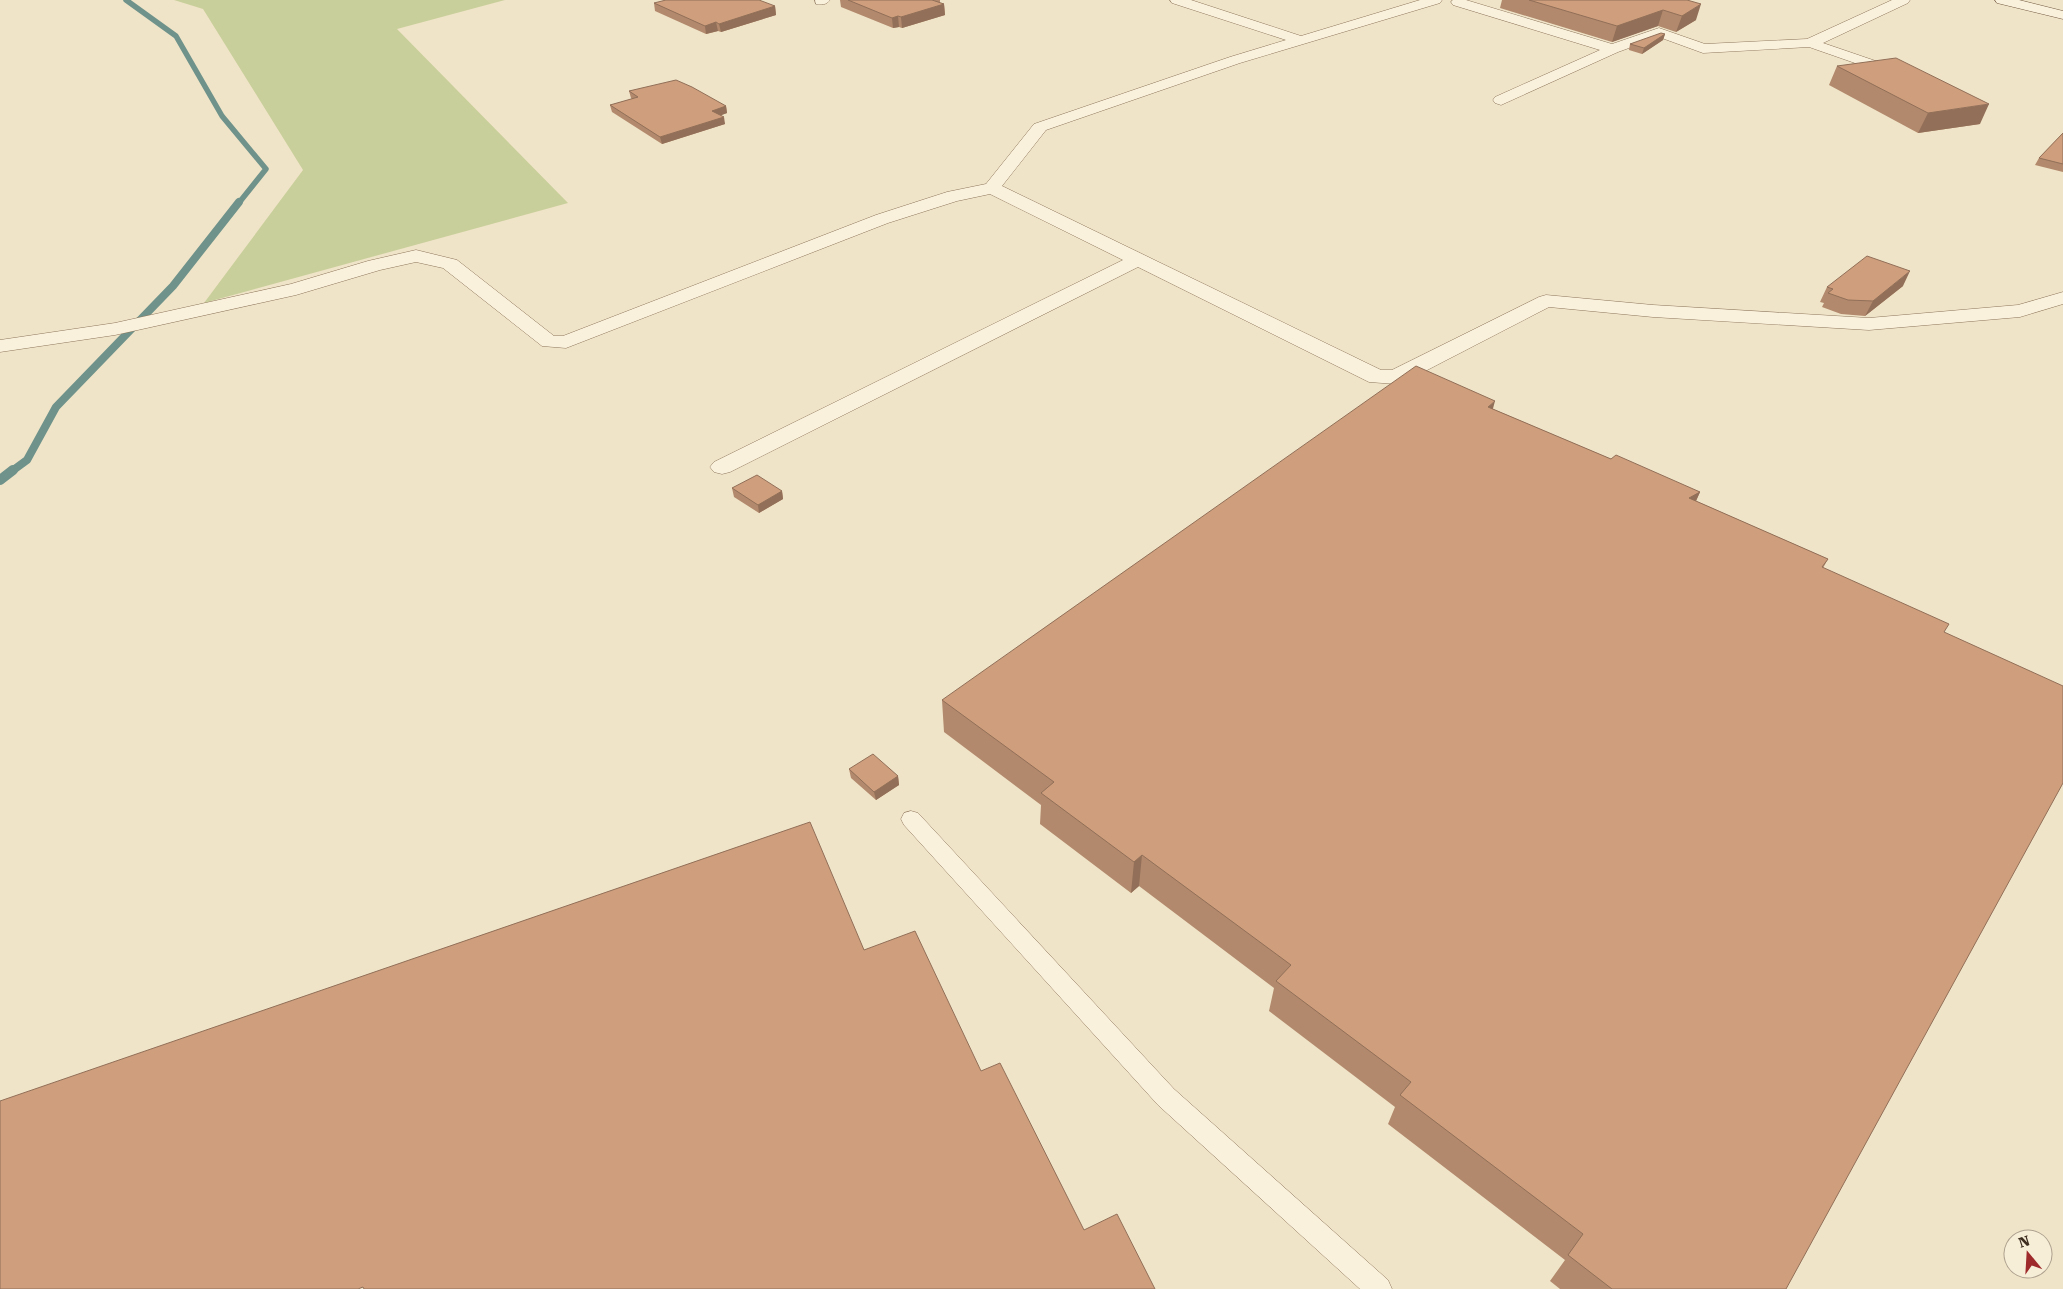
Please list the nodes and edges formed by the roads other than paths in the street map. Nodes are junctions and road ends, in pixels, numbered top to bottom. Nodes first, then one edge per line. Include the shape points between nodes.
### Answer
1 (1177, 0) edge
2 (1435, 0) edge
3 (1903, 0) edge
4 (2002, 0) edge
5 (1455, 1) edge
6 (2063, 15) edge
7 (1300, 40) junction
8 (1810, 42) junction
9 (1613, 49) junction
10 (1919, 80) edge
11 (1501, 100) dead end
12 (992, 188) junction
13 (1138, 260) junction
14 (2063, 298) edge
15 (0, 346) edge
16 (722, 467) dead end
17 (911, 819) dead end
18 (1379, 1289) edge

1 - 7 street
2 - 7 street
3 - 8 street
4 - 6 street
5 - 9 street
7 - 12 street via 1040,127
8 - 9 street via 1703,48 1660,32
8 - 10 street
9 - 11 street
12 - 13 street
12 - 15 street via 953,196 882,219 566,342 549,342 450,264 416,256 296,288 115,329
13 - 14 street via 1377,377 1396,377 1546,301 1869,324 2020,311
13 - 16 street
17 - 18 lane via 1166,1097

